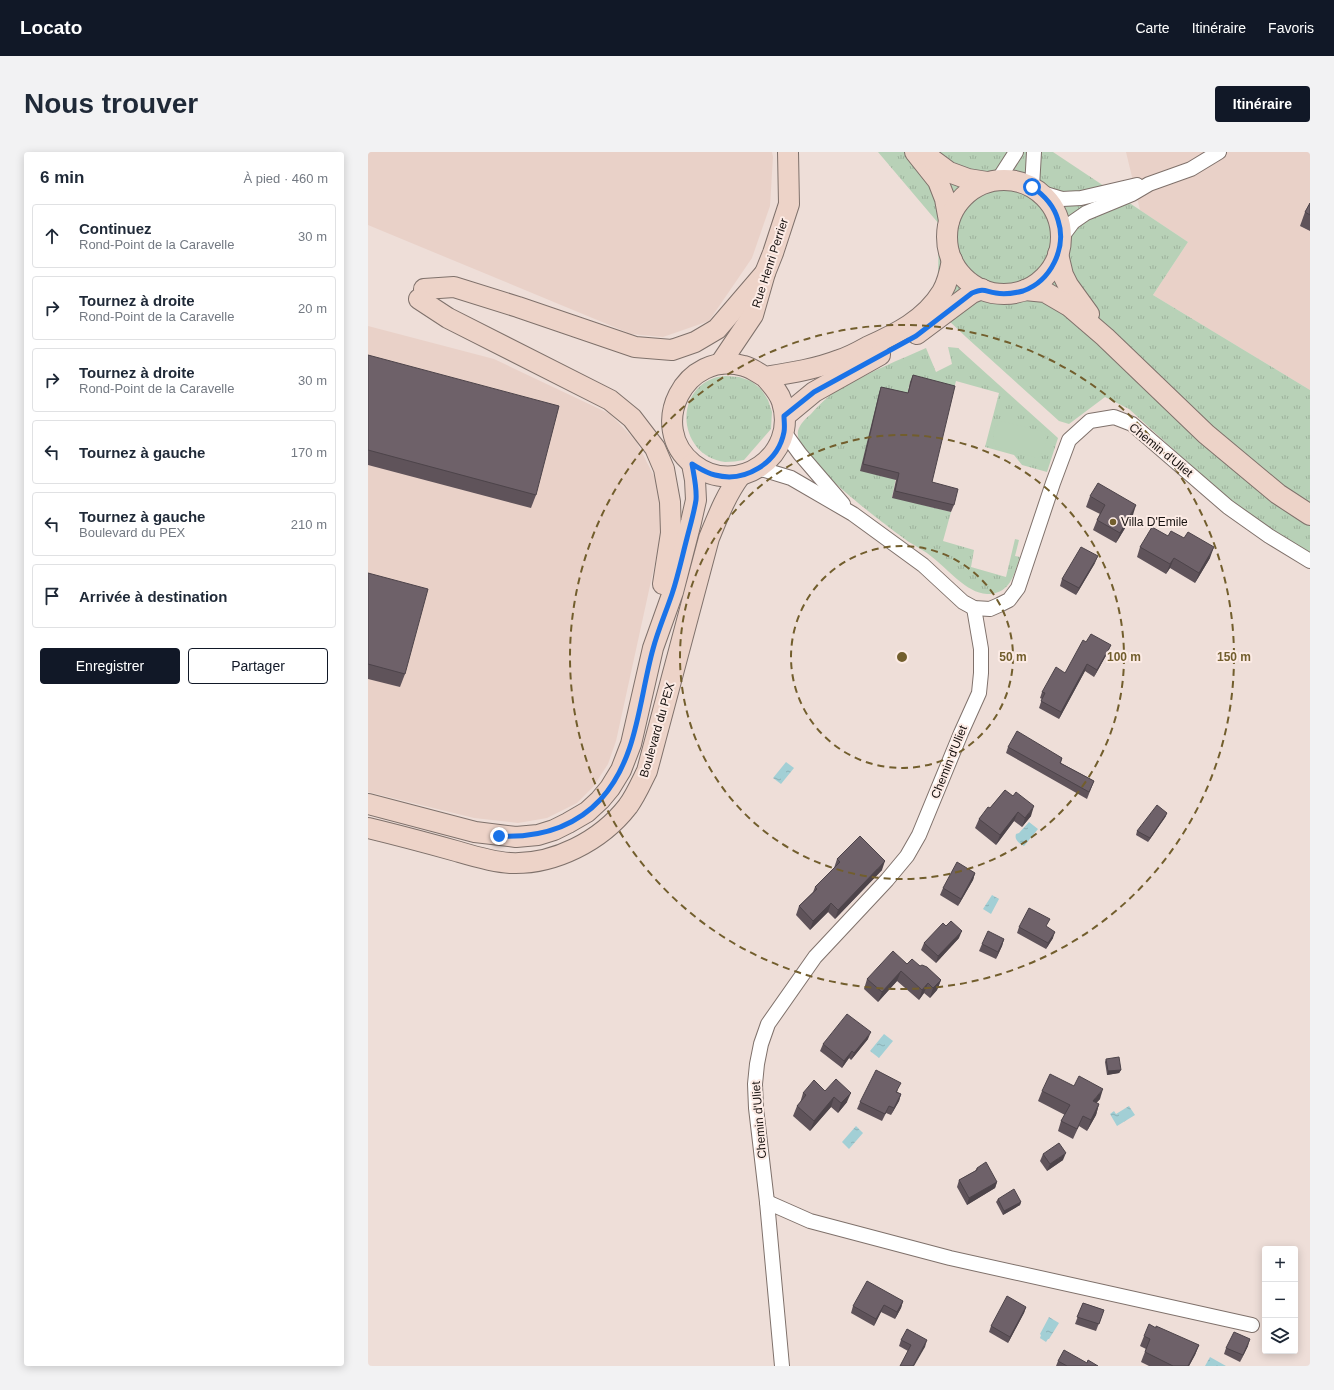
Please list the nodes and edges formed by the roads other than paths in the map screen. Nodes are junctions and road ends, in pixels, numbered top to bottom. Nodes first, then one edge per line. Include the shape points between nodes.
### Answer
1 (788, 152) edge
2 (915, 152) edge
3 (922, 152) edge
4 (1016, 152) edge
5 (1034, 152) edge
6 (1218, 152) edge
7 (992, 181) junction
8 (1149, 184) junction
9 (1036, 190) junction
10 (949, 221) junction
11 (1060, 246) junction
12 (952, 260) junction
13 (765, 273) junction
14 (982, 289) junction
15 (1025, 290) junction
16 (1105, 337) junction
17 (720, 364) junction
18 (765, 377) junction
19 (784, 424) junction
20 (692, 464) junction
21 (758, 468) junction
22 (740, 476) junction
23 (853, 514) junction
24 (1310, 515) edge
25 (1310, 561) edge
26 (974, 608) junction
27 (653, 648) junction
28 (368, 804) edge
29 (368, 828) edge
30 (767, 1202) junction
31 (1252, 1325) dead end
32 (782, 1366) edge

1 - 13 main road, Rue Henri Perrier via 789,204
2 - 10 main road via 938,181
3 - 7 main road via 949,172 968,179
4 - 7 street
5 - 9 street
6 - 8 street via 1191,169
7 - 9 main road via 1018,181
7 - 10 main road via 974,188 963,196
8 - 9 street via 1128,186 1081,198 1062,198
8 - 11 street via 1086,213 1073,222
9 - 11 main road via 1051,205 1059,220
10 - 12 main road via 947,234
11 - 15 main road via 1051,269 1039,282
11 - 16 main road via 1063,275
12 - 14 main road via 969,282
12 - 18 main road via 942,292 926,312 912,324 839,360
13 - 17 main road, Rue Henri Perrier via 753,315
13 - 27 main road via 717,329 695,342 672,350 635,347 454,287 421,294 448,318 610,400 632,418 655,448 664,469 670,502 671,533
14 - 15 main road via 1010,294
14 - 19 main road via 972,293 916,336 814,392
15 - 16 main road via 1045,292 1055,297
16 - 24 main road via 1206,434 1278,494
17 - 18 main road via 744,366
17 - 20 main road via 690,378 675,401 672,421 676,441
18 - 19 main road via 782,401
19 - 21 main road via 775,453
19 - 23 street via 800,454
20 - 22 main road via 715,475
20 - 27 main road, Boulevard du PEX via 696,500 672,592
21 - 22 main road
21 - 23 street via 791,478
22 - 29 main road, Boulevard du PEX via 726,498 709,538 647,771 638,791 613,823 593,839 553,857 531,862 508,863
23 - 26 street via 923,565 963,602
25 - 26 street, Chemin d'Uliet via 1228,507 1132,424 1114,417 1090,421 1069,440 1018,588 1009,600 999,605 990,609
26 - 30 street, Chemin d'Uliet via 980,649 979,693 919,835 907,856 887,880 815,957 768,1024 761,1044 755,1084
27 - 28 main road, Boulevard du PEX via 632,744 620,770 600,800 587,812 568,823 538,835 499,836 474,832
30 - 31 street via 810,1221 950,1258
30 - 32 street, Chemin d'Uliet

